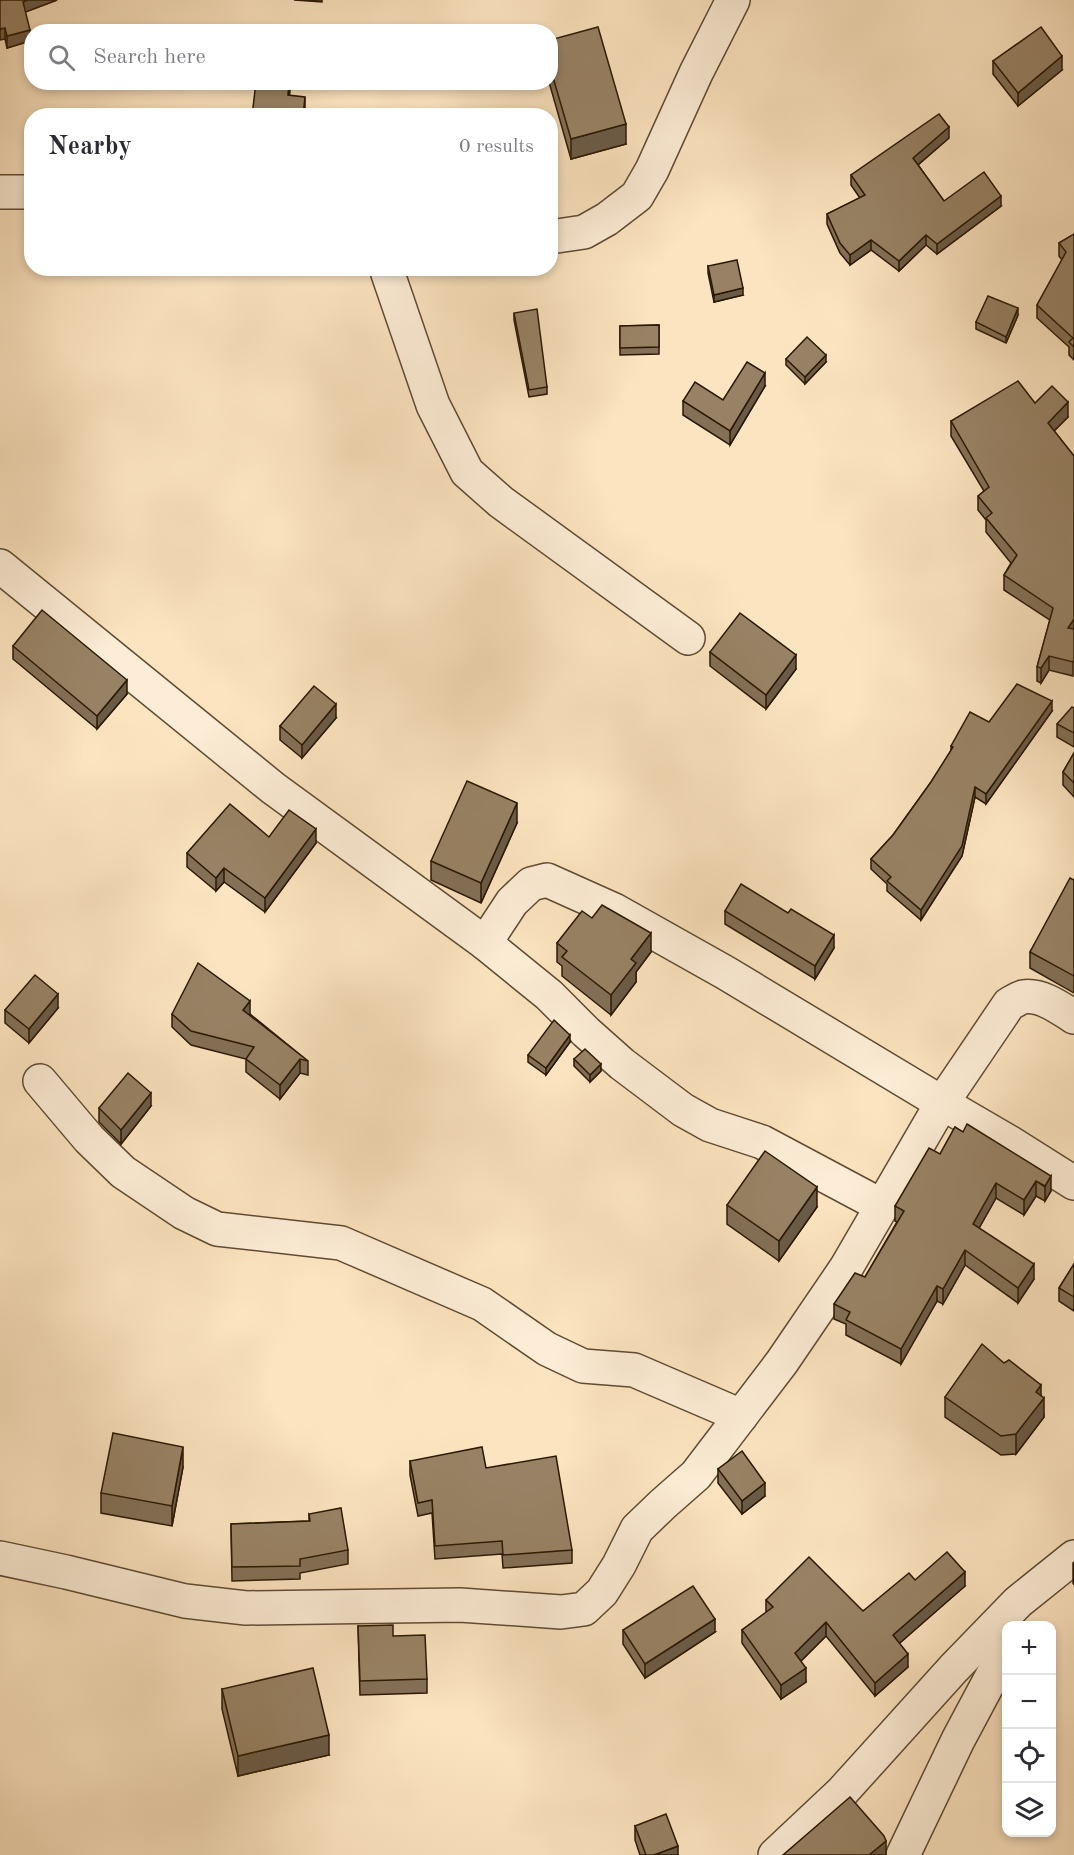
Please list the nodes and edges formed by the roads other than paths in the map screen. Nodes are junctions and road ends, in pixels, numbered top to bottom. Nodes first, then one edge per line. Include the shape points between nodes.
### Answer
1 (733, 0) edge
2 (0, 192) edge
3 (24, 192) edge
4 (558, 236) edge
5 (389, 276) edge
6 (0, 566) edge
7 (688, 638) dead end
8 (485, 943) junction
9 (1074, 1017) edge
10 (40, 1080) dead end
11 (942, 1103) junction
12 (1074, 1183) edge
13 (882, 1206) junction
14 (741, 1416) junction
15 (1074, 1557) edge
16 (0, 1558) edge
17 (1074, 1564) edge
18 (1027, 1621) edge
19 (1002, 1658) edge
20 (775, 1855) edge
21 (903, 1855) edge

1 - 4 street via 637,196 584,232
2 - 3 street
5 - 7 street via 433,405 467,472 501,502
6 - 8 street via 273,788
8 - 11 street via 512,902 531,884 547,880 614,910 726,973
8 - 13 street via 549,995 622,1064 683,1110 710,1125 762,1142
9 - 11 street via 1039,999 1023,997 1010,1004
10 - 14 street via 88,1139 123,1172 184,1213 217,1229 341,1243 482,1304 547,1349 583,1365 634,1370
11 - 12 street
11 - 13 street
13 - 14 street via 846,1268
14 - 16 street via 696,1475 638,1529 602,1592 584,1609 561,1612 460,1605 246,1608 185,1601
15 - 20 street via 1018,1602 842,1792
17 - 18 street
19 - 21 street

